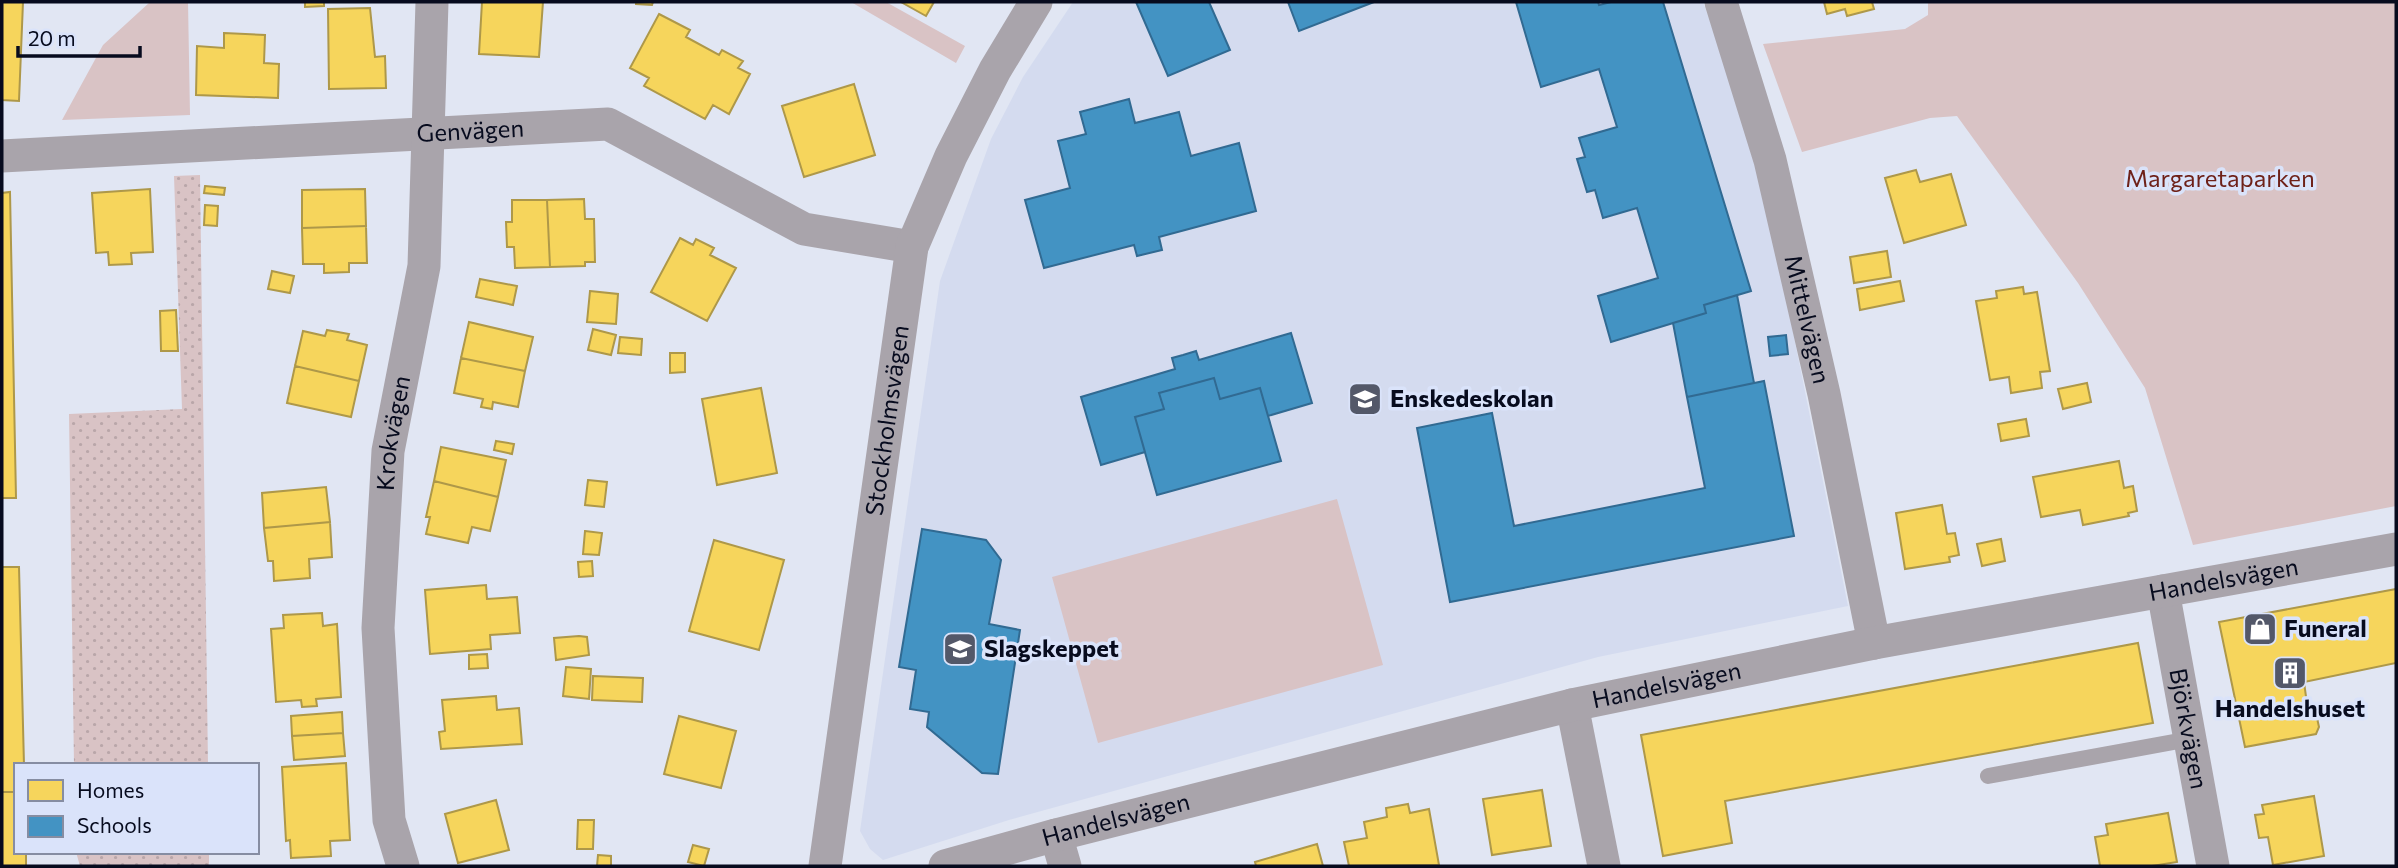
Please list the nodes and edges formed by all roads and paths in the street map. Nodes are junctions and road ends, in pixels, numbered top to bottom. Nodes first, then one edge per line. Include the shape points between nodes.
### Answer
1 (432, 2) edge
2 (1036, 2) edge
3 (1721, 2) edge
4 (430, 132) junction
5 (2, 156) edge
6 (912, 247) junction
7 (2396, 549) edge
8 (2164, 591) junction
9 (1874, 643) junction
10 (1572, 705) junction
11 (2190, 739) junction
12 (1988, 776) dead end
13 (1056, 835) junction
14 (403, 866) edge
15 (825, 866) edge
16 (946, 866) edge
17 (1065, 866) edge
18 (1604, 866) edge
19 (2213, 866) edge

1 - 4 street, Krokvägen
2 - 6 street, Stockholmsvägen via 951,156
3 - 9 street, Mittelvägen via 1770,160 1824,394
4 - 5 street, Genvägen
4 - 6 street, Genvägen via 608,124 804,229
4 - 14 street, Krokvägen via 425,266 388,451 379,628 389,820
6 - 15 street, Stockholmsvägen
7 - 8 street, Handelsvägen
8 - 9 street, Handelsvägen
8 - 11 street, Björkvägen
9 - 10 street, Handelsvägen
10 - 13 street, Handelsvägen
10 - 18 street
11 - 12 lane
11 - 19 street, Björkvägen
13 - 16 street, Handelsvägen
13 - 17 street

